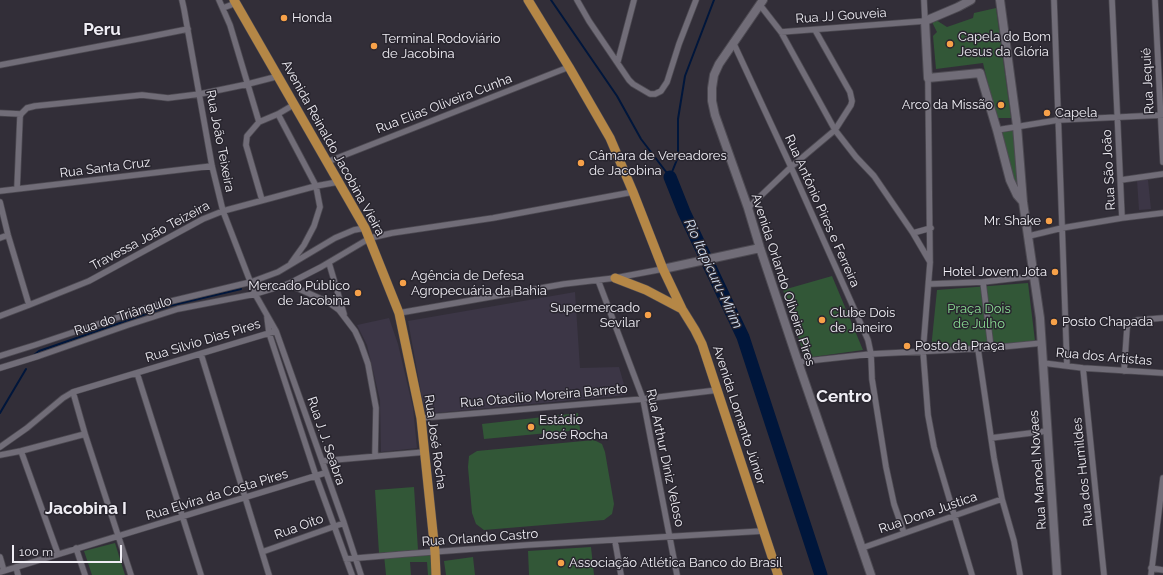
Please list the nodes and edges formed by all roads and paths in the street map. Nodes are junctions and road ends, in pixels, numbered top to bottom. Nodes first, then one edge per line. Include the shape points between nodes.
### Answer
1 (182, 0) edge
2 (219, 0) edge
3 (528, 0) edge
4 (577, 0) edge
5 (634, 0) edge
6 (696, 0) edge
7 (924, 0) edge
8 (971, 0) edge
9 (1000, 0) edge
10 (1054, 0) edge
11 (1112, 0) edge
12 (1155, 0) edge
13 (235, 1) edge
14 (761, 2) edge
15 (223, 8) junction
16 (925, 21) junction
17 (188, 29) junction
18 (815, 30) junction
19 (781, 32) junction
20 (733, 42) junction
21 (618, 61) junction
22 (0, 65) edge
23 (570, 68) junction
24 (279, 76) junction
25 (928, 78) junction
26 (248, 84) junction
27 (200, 94) junction
28 (295, 104) junction
29 (0, 113) edge
30 (21, 114) junction
31 (278, 114) junction
32 (1162, 115) edge
33 (1118, 118) junction
34 (1058, 120) junction
35 (259, 122) junction
36 (1017, 126) junction
37 (835, 130) junction
38 (997, 130) junction
39 (327, 162) junction
40 (1163, 162) edge
41 (212, 166) junction
42 (791, 167) junction
43 (1163, 174) edge
44 (1121, 180) junction
45 (338, 182) junction
46 (316, 186) junction
47 (17, 189) junction
48 (0, 191) edge
49 (633, 192) junction
50 (262, 200) junction
51 (0, 202) edge
52 (1023, 202) junction
53 (748, 208) junction
54 (223, 211) junction
55 (1163, 213) edge
56 (1122, 218) junction
57 (365, 228) junction
58 (931, 228) junction
59 (1062, 228) junction
60 (913, 233) junction
61 (8, 235) junction
62 (1029, 236) junction
63 (0, 238) edge
64 (370, 238) junction
65 (760, 248) junction
66 (930, 262) junction
67 (329, 263) junction
68 (290, 265) junction
69 (663, 269) junction
70 (1035, 276) junction
71 (615, 278) junction
72 (598, 280) junction
73 (251, 282) junction
74 (983, 282) junction
75 (288, 284) junction
76 (930, 284) junction
77 (255, 294) junction
78 (29, 305) junction
79 (682, 309) junction
80 (399, 313) junction
81 (0, 316) edge
82 (267, 316) junction
83 (346, 318) junction
84 (1163, 318) edge
85 (276, 331) junction
86 (269, 333) junction
87 (1042, 343) junction
88 (991, 348) junction
89 (978, 349) junction
90 (923, 351) junction
91 (201, 354) junction
92 (871, 354) junction
93 (0, 356) edge
94 (798, 362) junction
95 (1043, 363) junction
96 (1067, 365) junction
97 (0, 368) edge
98 (1082, 368) junction
99 (1124, 370) junction
100 (137, 373) junction
101 (1163, 373) edge
102 (292, 375) junction
103 (284, 378) junction
104 (718, 390) junction
105 (73, 392) junction
106 (643, 399) junction
107 (421, 418) junction
108 (1047, 431) junction
109 (85, 434) junction
110 (991, 438) junction
111 (0, 447) edge
112 (22, 451) junction
113 (425, 452) junction
114 (0, 455) edge
115 (375, 456) junction
116 (322, 461) junction
117 (326, 473) junction
118 (316, 476) junction
119 (1163, 478) edge
120 (245, 498) junction
121 (1002, 499) junction
122 (955, 516) junction
123 (183, 517) junction
124 (344, 523) junction
125 (334, 526) junction
126 (763, 531) junction
127 (904, 533) junction
128 (119, 537) junction
129 (670, 538) junction
130 (615, 541) junction
131 (76, 548) junction
132 (862, 548) junction
133 (262, 552) junction
134 (435, 552) junction
135 (58, 554) junction
136 (0, 557) edge
137 (356, 557) junction
138 (346, 559) junction
139 (16, 567) junction
140 (1151, 568) junction
141 (1163, 570) edge
142 (2, 571) edge
143 (18, 575) edge
144 (85, 575) edge
145 (131, 575) edge
146 (201, 575) edge
147 (269, 575) edge
148 (352, 575) edge
149 (361, 575) edge
150 (436, 575) edge
151 (620, 575) edge
152 (677, 575) edge
153 (778, 575) edge
154 (870, 575) edge
155 (972, 575) edge
156 (1020, 575) edge
157 (1057, 575) edge
158 (1104, 575) edge
159 (1151, 575) edge

1 - 17 street, Rua João Teixeira
2 - 15 street
3 - 23 main road, Avenida Lomanto Júnior
4 - 21 street
5 - 21 street
6 - 21 street via 667,82 658,93 650,94 633,84
7 - 16 street
8 - 16 street, Rua JJ Gouveia
9 - 36 street
10 - 34 street
11 - 33 street, Rua São João
12 - 32 street, Rua Jequié
13 - 15 street
13 - 24 main road, Avenida Reinaldo Jacobina Vieira
14 - 19 street
14 - 20 street, Avenida Orlando Oliveira Pires
15 - 26 street
16 - 18 street, Rua JJ Gouveia
16 - 25 street
17 - 22 street
17 - 27 street, Rua João Teixeira
18 - 19 street, Rua JJ Gouveia
18 - 37 street via 852,97 851,105
19 - 37 street
20 - 42 street, Rua Antônio Pires e Ferreira
20 - 53 street, Avenida Orlando Oliveira Pires via 714,75 712,101
23 - 39 street, Rua Elias Oliveira Cunha
23 - 49 main road, Avenida Lomanto Júnior via 610,138
24 - 26 street
24 - 28 main road, Avenida Reinaldo Jacobina Vieira
25 - 38 street via 980,73
25 - 58 street
26 - 27 street
26 - 35 street
27 - 30 street via 168,98 142,95 35,106 27,108
27 - 41 street, Rua João Teixeira
28 - 31 street
28 - 39 main road, Avenida Reinaldo Jacobina Vieira
29 - 30 street
30 - 47 street
31 - 35 street
31 - 46 street
32 - 33 street
32 - 40 street, Rua Jequié
33 - 34 street
33 - 44 street, Rua São João
34 - 36 street
34 - 59 street
35 - 50 street via 247,136 246,145
36 - 38 street
36 - 52 street
37 - 42 street
37 - 60 street via 874,176
38 - 52 street via 1010,180
39 - 45 main road, Avenida Reinaldo Jacobina Vieira
41 - 47 street, Rua Santa Cruz
41 - 54 street, Rua João Teixeira
42 - 53 street
42 - 92 street, Rua Antônio Pires e Ferreira via 868,340
43 - 44 street
44 - 56 street, Rua São João
45 - 46 street, Travessa João Teizeira
45 - 57 main road, Avenida Reinaldo Jacobina Vieira
46 - 50 street, Travessa João Teizeira
46 - 68 street via 320,206 318,216 304,245
47 - 48 street, Rua Santa Cruz
49 - 64 street, Rua do Triângulo
49 - 69 main road, Avenida Lomanto Júnior
50 - 54 street, Travessa João Teizeira
51 - 61 street
52 - 62 street
53 - 65 street, Avenida Orlando Oliveira Pires
54 - 73 street, Rua João Teixeira
54 - 78 street, Travessa João Teizeira via 88,280
55 - 56 street
56 - 59 street
57 - 64 main road, Avenida Reinaldo Jacobina Vieira
57 - 68 street, Rua do Triângulo via 334,238
58 - 60 street
58 - 66 street
59 - 62 street
59 - 96 street
60 - 66 street
61 - 63 street
61 - 78 street
62 - 70 street
64 - 67 street, Rua do Triângulo
64 - 80 main road, Avenida Reinaldo Jacobina Vieira
65 - 69 street
65 - 94 street, Avenida Orlando Oliveira Pires
66 - 76 street
67 - 75 street, Rua do Triângulo
67 - 83 street
68 - 73 street, Rua do Triângulo
69 - 71 street
69 - 79 main road, Avenida Lomanto Júnior
70 - 74 street
70 - 87 street
71 - 72 street
71 - 79 main road via 646,290
72 - 80 street
72 - 106 street, Rua Arthur Diniz Veloso
73 - 77 street, Rua J. J. Seabra
73 - 93 street, Rua do Triângulo via 155,305
74 - 76 street
74 - 88 street
75 - 77 street, Rua do Triângulo
75 - 83 street via 328,302
76 - 90 street
77 - 82 street, Rua J. J. Seabra
77 - 97 street, Rua do Triângulo via 178,309
78 - 81 street, Travessa João Teizeira
79 - 104 main road, Avenida Lomanto Júnior via 702,344
80 - 107 main road, Rua José Rocha
82 - 85 street, Rua J. J. Seabra
82 - 86 street, Rua J. J. Seabra
83 - 115 street via 355,331 368,364 376,408
84 - 99 street via 1130,323 1127,328
85 - 86 street, Rua Silvio Dias Pires
85 - 102 street, Rua J. J. Seabra
86 - 91 street, Rua Silvio Dias Pires
86 - 103 street, Rua J. J. Seabra
87 - 88 street
87 - 95 street
88 - 89 street
89 - 90 street
89 - 110 street
90 - 92 street
90 - 122 street via 930,430
91 - 100 street, Rua Silvio Dias Pires
91 - 120 street
92 - 94 street
92 - 127 street, Rua Antônio Pires e Ferreira via 872,380 886,467 894,504
94 - 132 street, Avenida Orlando Oliveira Pires
95 - 96 street, Rua dos Artistas
95 - 108 street, Rua Manoel Novaes
96 - 98 street, Rua dos Artistas
98 - 99 street, Rua dos Artistas
98 - 158 street, Rua dos Humildes
99 - 101 street, Rua dos Artistas
100 - 105 street, Rua Silvio Dias Pires
100 - 123 street
102 - 103 street
102 - 116 street, Rua J. J. Seabra
103 - 118 street, Rua J. J. Seabra
104 - 106 street, Rua Otacilio Moreira Barreto
104 - 126 main road, Avenida Lomanto Júnior
105 - 109 street
105 - 111 street, Rua Silvio Dias Pires
106 - 107 street, Rua Otacilio Moreira Barreto
106 - 129 street, Rua Arthur Diniz Veloso
107 - 113 main road, Rua José Rocha
108 - 110 street
108 - 157 street, Rua Manoel Novaes
109 - 112 street
109 - 128 street
110 - 121 street
112 - 114 street
112 - 135 street
113 - 115 street
113 - 134 main road, Rua José Rocha
115 - 116 street
116 - 117 street, Rua J. J. Seabra
117 - 118 street, Rua Elvira da Costa Pires
117 - 124 street, Rua J. J. Seabra
118 - 120 street, Rua Elvira da Costa Pires
118 - 125 street, Rua J. J. Seabra
119 - 140 street
120 - 123 street, Rua Elvira da Costa Pires
120 - 133 street
121 - 122 street, Rua Dona Justica
121 - 156 street
122 - 127 street, Rua Dona Justica
122 - 155 street
123 - 128 street, Rua Elvira da Costa Pires
123 - 146 street
124 - 125 street, Rua Oito
124 - 137 street, Rua J. J. Seabra
125 - 133 street, Rua Oito
125 - 138 street, Rua J. J. Seabra
126 - 129 street, Rua Orlando Castro
126 - 153 main road, Avenida Lomanto Júnior
127 - 132 street, Rua Dona Justica
128 - 131 street, Rua Elvira da Costa Pires
128 - 145 street
129 - 130 street, Rua Orlando Castro
129 - 152 street, Rua Arthur Diniz Veloso
130 - 134 street, Rua Orlando Castro
130 - 151 street
131 - 135 street, Rua Elvira da Costa Pires
131 - 144 street
132 - 154 street, Avenida Orlando Oliveira Pires
133 - 147 street
134 - 137 street, Rua Orlando Castro
134 - 150 main road, Rua José Rocha
135 - 139 street, Rua Elvira da Costa Pires
136 - 142 street
137 - 138 street, Rua Orlando Castro
137 - 149 street, Rua J. J. Seabra
138 - 148 street, Rua J. J. Seabra
139 - 142 street, Rua Elvira da Costa Pires
139 - 143 street
140 - 141 street
140 - 159 street

